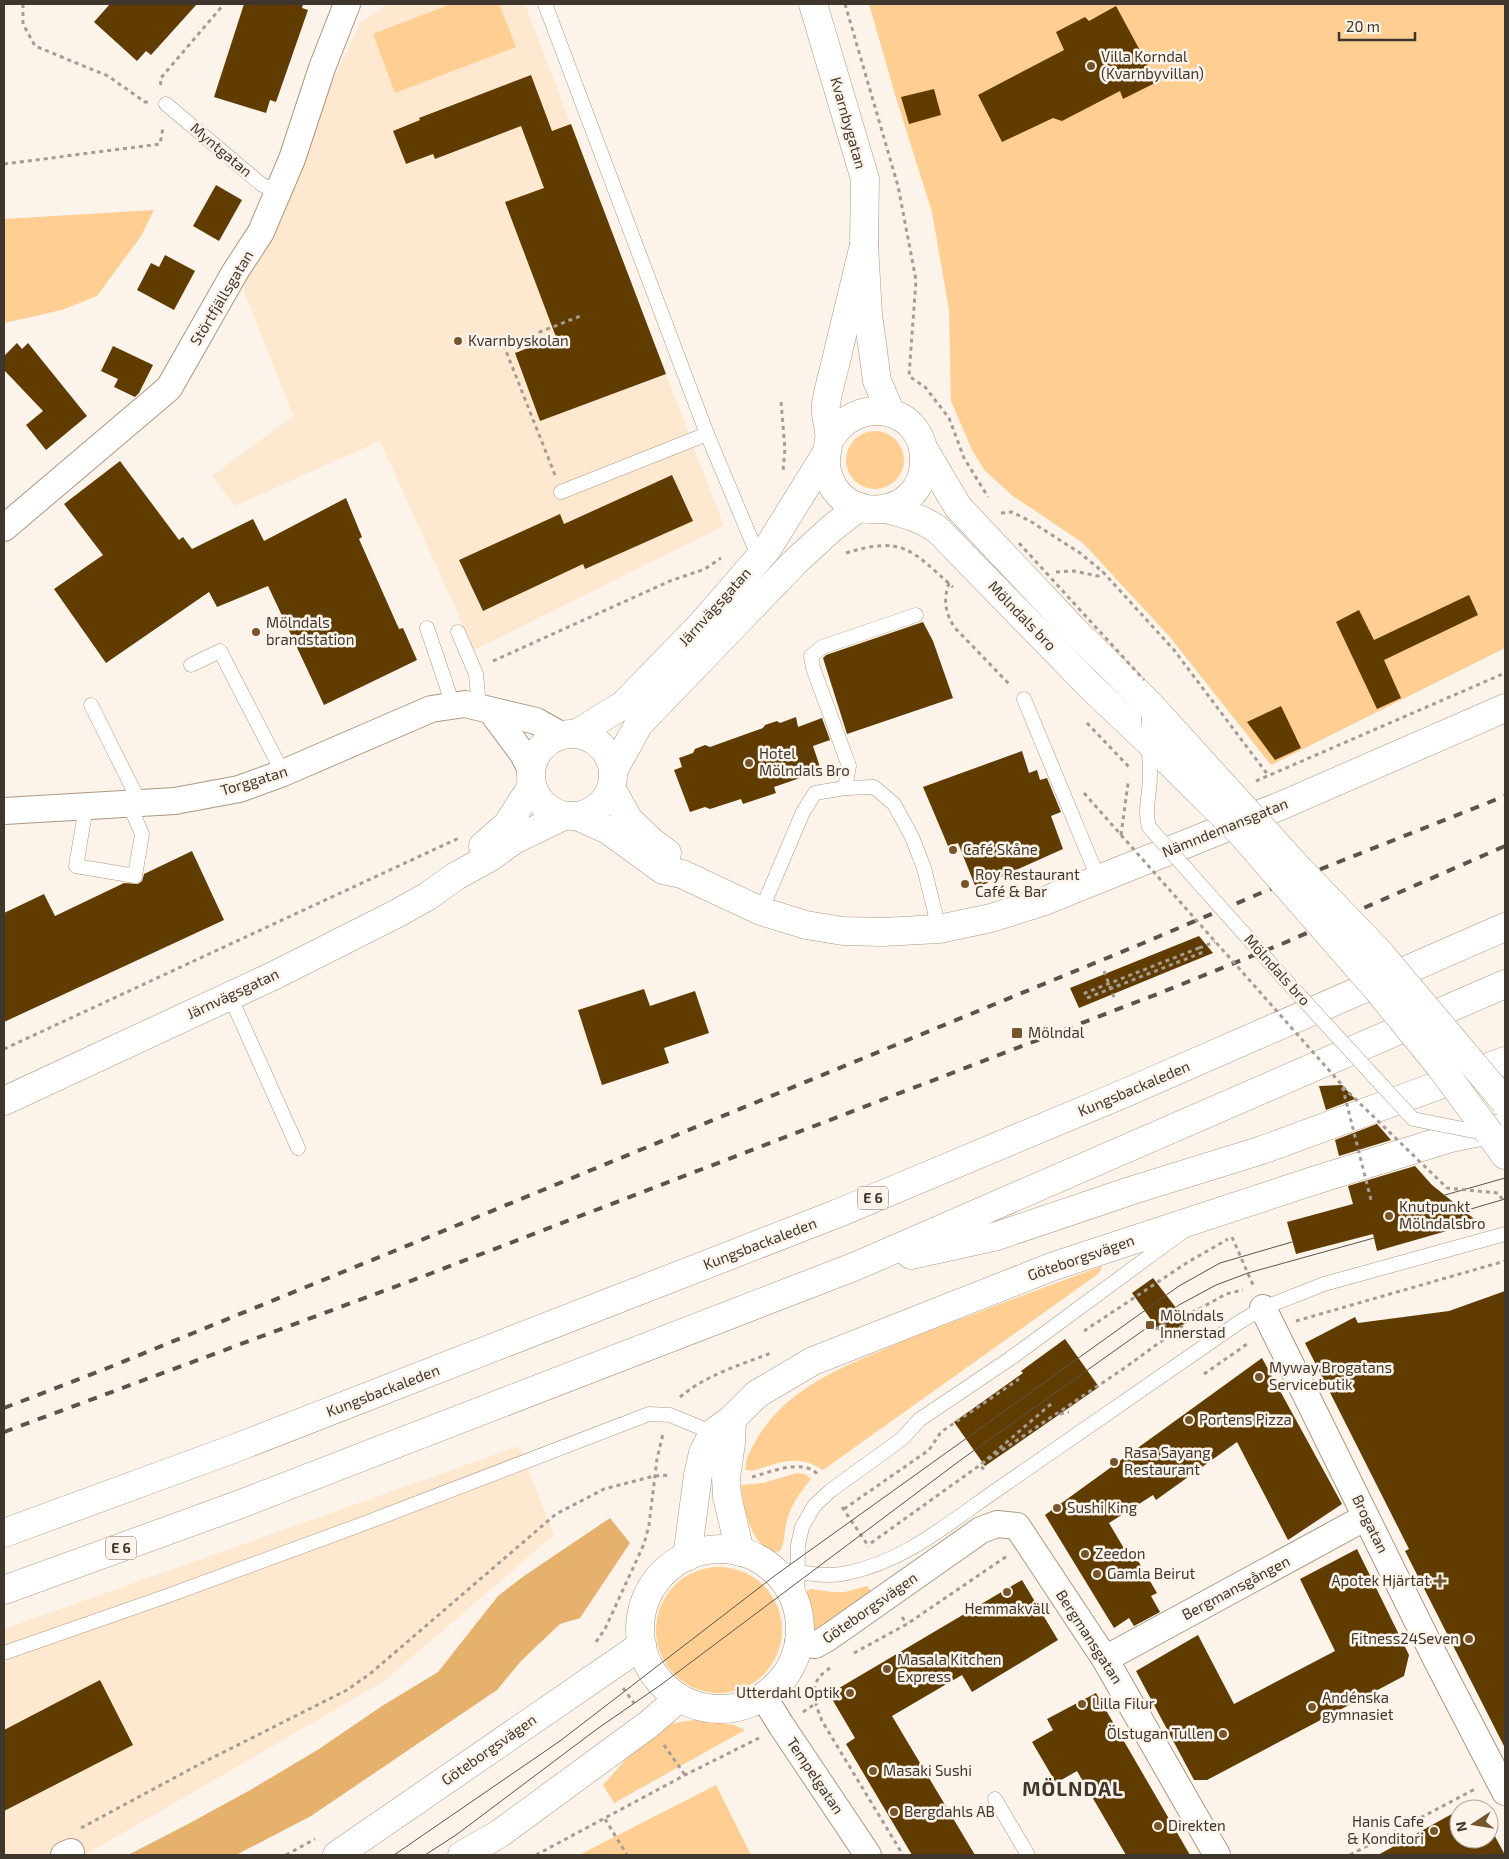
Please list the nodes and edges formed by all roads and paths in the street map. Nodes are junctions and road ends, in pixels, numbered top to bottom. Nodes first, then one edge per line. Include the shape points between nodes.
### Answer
1 (23, 4) edge
2 (224, 4) edge
3 (347, 4) edge
4 (545, 4) edge
5 (813, 4) edge
6 (845, 4) edge
7 (145, 102) dead end
8 (166, 104) joint
9 (160, 144) dead end
10 (4, 164) edge
11 (278, 193) junction
12 (864, 245) junction
13 (583, 315) dead end
14 (781, 402) dead end
15 (891, 413) junction
16 (707, 434) junction
17 (923, 446) junction
18 (827, 447) junction
19 (782, 473) dead end
20 (561, 492) joint
21 (990, 500) dead end
22 (858, 507) junction
23 (886, 509) junction
24 (1003, 521) dead end
25 (4, 528) edge
26 (817, 542) junction
27 (726, 556) dead end
28 (760, 558) junction
29 (1103, 572) junction
30 (1048, 577) dead end
31 (949, 583) junction
32 (959, 592) dead end
33 (916, 616) dead end
34 (427, 628) dead end
35 (458, 632) dead end
36 (488, 664) dead end
37 (191, 665) dead end
38 (1505, 673) edge
39 (1024, 699) joint
40 (91, 705) dead end
41 (453, 705) junction
42 (1151, 706) junction
43 (1505, 708) edge
44 (485, 709) junction
45 (569, 735) junction
46 (1147, 740) junction
47 (1129, 767) dead end
48 (283, 773) junction
49 (1268, 775) junction
50 (531, 778) junction
51 (612, 779) junction
52 (1251, 783) dead end
53 (846, 788) junction
54 (1084, 793) dead end
55 (134, 803) junction
56 (86, 806) junction
57 (4, 811) edge
58 (571, 816) junction
59 (1121, 835) junction
60 (460, 837) dead end
61 (1127, 840) dead end
62 (1094, 869) junction
63 (682, 874) junction
64 (456, 876) junction
65 (761, 911) junction
66 (1505, 927) edge
67 (939, 929) junction
68 (1215, 942) junction
69 (1199, 948) junction
70 (1104, 971) dead end
71 (1108, 983) junction
72 (1505, 984) edge
73 (1110, 989) junction
74 (230, 996) junction
75 (1115, 1000) dead end
76 (4, 1049) edge
77 (1505, 1061) edge
78 (1342, 1085) junction
79 (4, 1100) edge
80 (1505, 1102) edge
81 (1502, 1133) edge
82 (298, 1148) dead end
83 (1371, 1200) dead end
84 (1505, 1203) edge
85 (1203, 1217) junction
86 (1240, 1233) dead end
87 (1505, 1234) edge
88 (1232, 1237) junction
89 (1505, 1260) edge
90 (856, 1266) junction
91 (1202, 1308) junction
92 (1263, 1308) junction
93 (1155, 1329) dead end
94 (1077, 1336) dead end
95 (1022, 1376) dead end
96 (1051, 1404) dead end
97 (1069, 1412) dead end
98 (1057, 1414) junction
99 (725, 1432) junction
100 (664, 1433) dead end
101 (980, 1465) junction
102 (984, 1471) dead end
103 (698, 1475) junction
104 (654, 1476) junction
105 (726, 1478) junction
106 (830, 1491) junction
107 (844, 1509) junction
108 (1366, 1517) junction
109 (1017, 1526) junction
110 (4, 1533) edge
111 (868, 1546) junction
112 (740, 1552) junction
113 (687, 1557) junction
114 (872, 1567) junction
115 (784, 1570) junction
116 (4, 1590) edge
117 (887, 1596) junction
118 (907, 1624) junction
119 (798, 1643) junction
120 (642, 1645) junction
121 (593, 1647) dead end
122 (4, 1653) edge
123 (848, 1657) dead end
124 (1105, 1659) junction
125 (833, 1666) dead end
126 (764, 1696) junction
127 (679, 1698) junction
128 (815, 1704) junction
129 (805, 1710) dead end
130 (756, 1740) dead end
131 (1503, 1781) edge
132 (995, 1799) dead end
133 (605, 1819) junction
134 (329, 1845) edge
135 (68, 1853) edge
136 (286, 1855) edge
137 (462, 1855) edge
138 (536, 1855) edge
139 (627, 1855) edge
140 (868, 1855) edge
141 (903, 1855) edge
142 (1028, 1855) edge
143 (1217, 1855) edge
144 (1350, 1855) edge

1 - 7 path via 23,24 35,46 108,76
2 - 8 path via 160,80
3 - 11 street, Störtfjällsgatan
4 - 16 lane
5 - 12 main road, Kvarnbygatan via 865,179
6 - 21 path via 898,186 916,280 908,376 925,387 949,418 964,458
8 - 11 lane, Myntgatan via 261,184
9 - 10 path
11 - 25 street, Störtfjällsgatan via 261,232 169,388
12 - 15 main road, Kvarnbygatan via 868,314 877,381
12 - 18 main road, Kvarnbygatan via 825,406
13 - 20 path via 504,346
14 - 19 path via 785,448
15 - 17 main road via 909,424
15 - 18 main road via 876,410 855,415 837,428
16 - 20 lane
16 - 28 lane
17 - 23 main road via 924,466 918,485 904,500
17 - 42 main road, Mölndals bro via 958,507 1012,545 1073,630
18 - 22 main road via 826,470 833,486 844,499
18 - 28 main road, Järnvägsgatan
22 - 23 main road
22 - 26 main road, Järnvägsgatan
23 - 46 main road, Mölndals bro via 928,522 937,529
24 - 29 path via 998,514 1004,511 1030,521
26 - 31 path via 833,558 865,548 901,547 920,557
26 - 51 main road, Järnvägsgatan via 639,724
27 - 36 path via 705,569 670,581
28 - 45 main road, Järnvägsgatan via 623,705
29 - 30 path via 1098,576 1063,570
29 - 49 path via 1174,650
31 - 32 path
31 - 39 path via 944,596 948,619
33 - 53 lane via 822,647 811,656 848,766
34 - 41 lane
35 - 44 lane via 476,674
37 - 48 lane via 220,651
38 - 49 path
39 - 62 lane
40 - 55 lane
41 - 44 street, Torggatan
41 - 48 street, Torggatan via 431,709
42 - 46 lane, Mölndals bro, bridge
42 - 80 main road, Mölndals bro, bridge via 1298,868 1378,950
43 - 62 main road, Nämndemansgatan via 1285,804
44 - 45 street, Torggatan via 536,721
44 - 50 street via 523,754
45 - 50 main road via 554,738 541,748 533,762
45 - 51 main road via 590,738 601,746 609,758
46 - 81 main road, Mölndals bro, bridge via 1241,833 1377,989 1439,1066
46 - 81 lane, Mölndals bro, bridge via 1149,827 1289,984 1413,1119
47 - 59 path
48 - 55 street, Torggatan via 238,789 175,801
49 - 52 path
50 - 58 main road via 540,802 555,813
50 - 64 main road, Järnvägsgatan via 507,825
51 - 58 main road via 604,801 598,807 592,812
51 - 63 main road via 629,820 673,857
53 - 65 lane via 815,793 803,812
53 - 67 lane via 874,787 894,804 924,868
54 - 59 path, bridge
55 - 56 street, Torggatan
55 - 56 lane via 142,834 135,876 76,866
56 - 57 street, Torggatan
58 - 63 main road, Nämndemansgatan via 608,830 663,870
58 - 64 main road, Järnvägsgatan via 514,840
59 - 68 path, bridge
60 - 76 path
61 - 62 path
62 - 67 main road, Nämndemansgatan via 1042,902 991,918
63 - 65 main road, Nämndemansgatan
64 - 74 main road, Järnvägsgatan via 396,914
65 - 67 main road, Nämndemansgatan via 806,925 843,931
66 - 110 main road, Kungsbackaleden / E 6 via 1125,1093 836,1214 233,1449
68 - 69 path
68 - 78 path, bridge
69 - 71 path
69 - 73 path via 1201,953
70 - 71 path
71 - 73 path via 1091,989 1093,994
71 - 73 path via 1085,993 1087,998
71 - 75 path
72 - 90 main road, E 6
74 - 79 main road, Järnvägsgatan
74 - 82 lane
77 - 90 main road via 1262,1150 997,1236
78 - 83 path, bridge
78 - 84 path, bridge via 1447,1188 1498,1193
81 - 85 main road, Göteborgsvägen via 1451,1138
85 - 99 main road, Göteborgsvägen via 1054,1266 813,1361 757,1394
85 - 106 lane via 1011,1358 919,1420 904,1438
86 - 88 path
87 - 92 lane via 1324,1284
88 - 92 path
88 - 94 path via 1188,1262
89 - 92 path
90 - 116 main road, E 6 via 238,1505
91 - 92 path via 1226,1294
91 - 93 path
91 - 98 path via 1152,1349
92 - 108 street, Brogatan
92 - 114 lane via 910,1551
95 - 107 path via 941,1432 929,1450
96 - 101 path
97 - 98 path
98 - 101 path
99 - 103 main road, Göteborgsvägen via 703,1453
99 - 105 main road
99 - 122 lane via 670,1415 649,1414 360,1525
100 - 104 path
101 - 102 path
101 - 111 path
103 - 104 path
103 - 113 main road, Göteborgsvägen
104 - 121 path via 644,1544 606,1629
104 - 135 path via 604,1489 556,1514 347,1690 78,1830
105 - 106 path via 743,1479 799,1466 816,1473
105 - 112 main road
106 - 107 path
106 - 115 lane via 814,1506 802,1526 798,1545
107 - 111 path
108 - 124 street, Bergmansgången
108 - 131 street, Brogatan via 1436,1660
109 - 117 street, Göteborgsvägen via 998,1524 980,1530
109 - 118 path via 1015,1547 1009,1555
109 - 124 street, Bergmansgatan
111 - 114 path
112 - 113 main road, Göteborgsvägen via 713,1550
112 - 115 main road, Göteborgsvägen
113 - 120 main road, Göteborgsvägen via 665,1572 649,1593 641,1618
114 - 115 lane via 845,1574
115 - 119 main road, Göteborgsvägen via 797,1608
117 - 118 path
117 - 119 street, Göteborgsvägen via 815,1645
118 - 123 path
119 - 126 main road, Göteborgsvägen via 786,1673
120 - 127 main road, Göteborgsvägen via 652,1670 662,1684
120 - 134 main road, Göteborgsvägen
124 - 143 street, Bergmansgatan
125 - 128 path via 818,1678
126 - 127 main road, Göteborgsvägen via 740,1706 716,1709
126 - 140 street, Tempelgatan
127 - 137 main road via 649,1724 499,1834
128 - 129 path
128 - 141 path via 822,1722
130 - 133 path
131 - 144 path
132 - 142 lane
133 - 138 path
133 - 139 path
134 - 136 path

